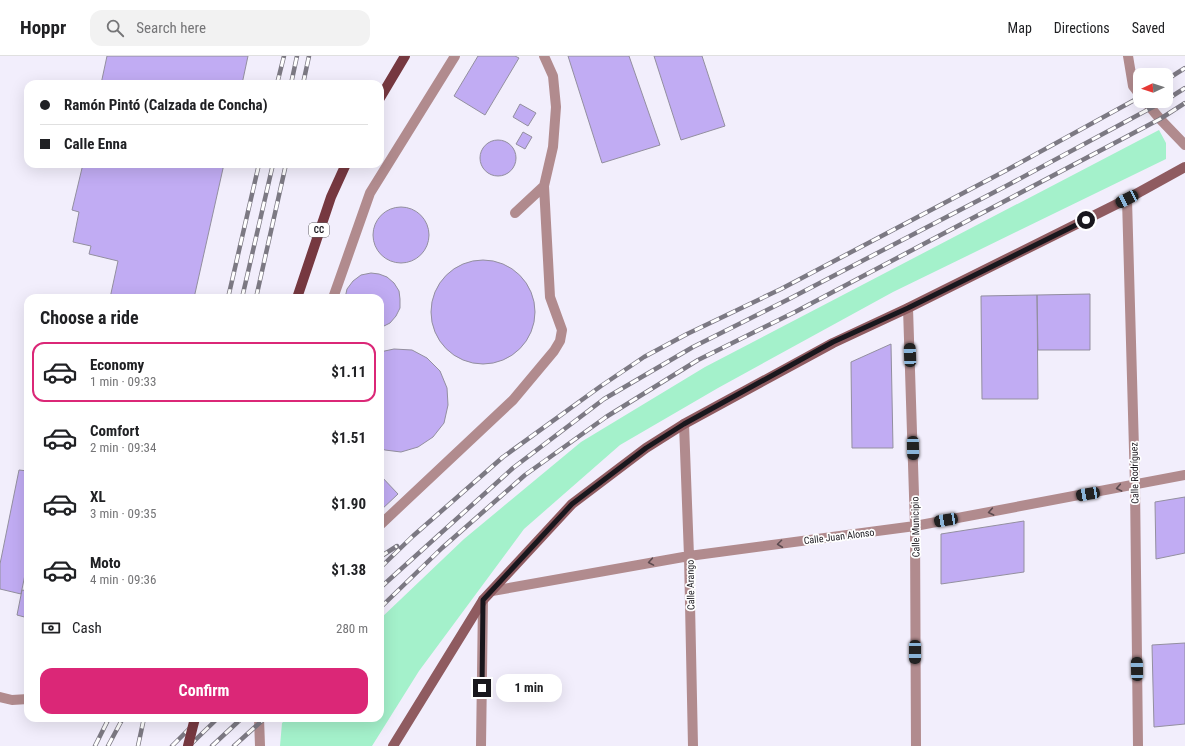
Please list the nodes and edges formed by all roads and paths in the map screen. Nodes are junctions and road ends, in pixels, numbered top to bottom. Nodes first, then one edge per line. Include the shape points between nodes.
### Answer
1 (405, 56) edge
2 (455, 56) edge
3 (544, 56) edge
4 (1128, 56) edge
5 (1133, 86) edge
6 (384, 91) edge
7 (1151, 108) edge
8 (1185, 145) edge
9 (344, 168) edge
10 (1185, 168) edge
11 (544, 186) junction
12 (1127, 199) junction
13 (515, 213) dead end
14 (298, 294) edge
15 (335, 294) edge
16 (908, 308) junction
17 (684, 424) junction
18 (1185, 475) edge
19 (1135, 485) junction
20 (384, 521) edge
21 (915, 526) junction
22 (689, 556) junction
23 (492, 591) junction
24 (483, 600) junction
25 (0, 697) edge
26 (24, 699) edge
27 (194, 722) edge
28 (259, 722) edge
29 (188, 746) edge
30 (260, 746) edge
31 (393, 746) edge
32 (481, 746) edge
33 (693, 746) edge
34 (916, 746) edge
35 (1138, 746) edge

1 - 6 main road
2 - 15 street via 370,192
3 - 11 street via 553,76 556,106 553,146
4 - 5 street
7 - 8 street
9 - 14 main road, CC via 331,197
10 - 12 main road
11 - 13 street
11 - 20 street via 550,297 562,330 560,341 512,400
12 - 16 main road
12 - 19 street, Calle Rodríguez
16 - 17 main road via 833,342
16 - 21 street, Calle Municipio
17 - 22 street, Calle Arango
17 - 23 main road via 646,448 572,504
18 - 19 street, Calle Juan Alonso
19 -> 21 street, Calle Juan Alonso
19 - 35 street, Calle Rodríguez
21 -> 22 street, Calle Juan Alonso
21 - 34 street, Calle Municipio
22 -> 23 street, Calle Juan Alonso
22 - 33 street, Calle Arango
23 - 24 main road
24 - 31 main road
24 - 32 street
25 - 26 street
27 - 29 main road, bridge
28 - 30 street

